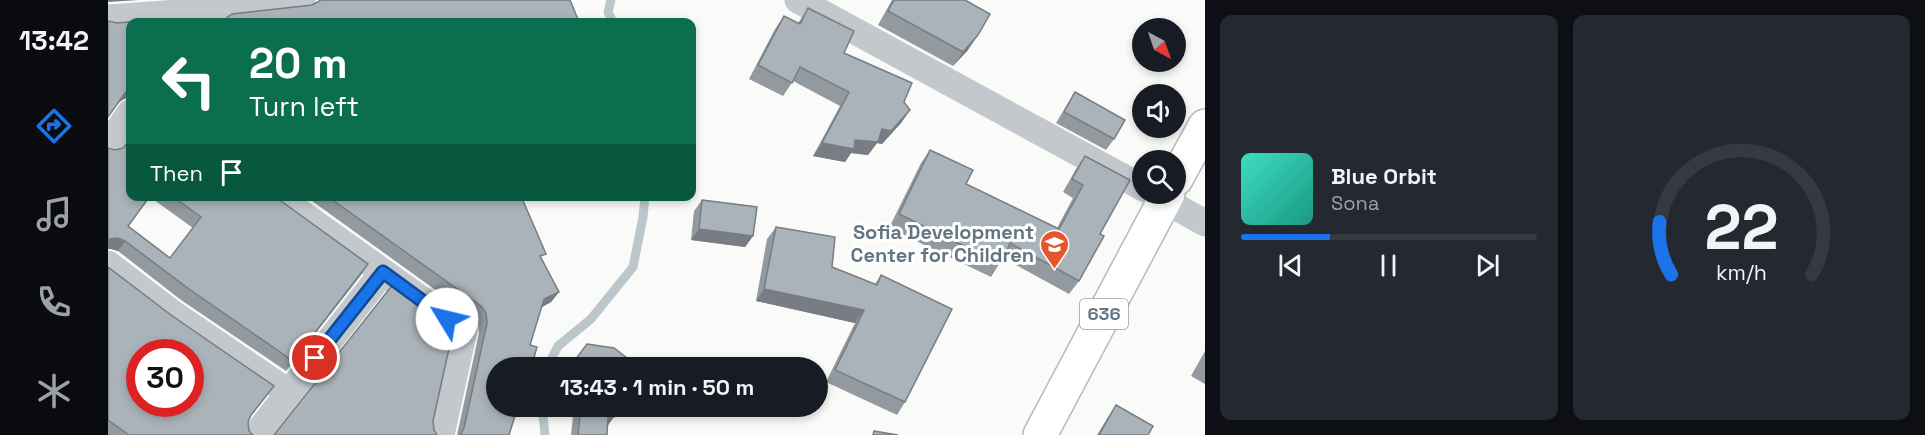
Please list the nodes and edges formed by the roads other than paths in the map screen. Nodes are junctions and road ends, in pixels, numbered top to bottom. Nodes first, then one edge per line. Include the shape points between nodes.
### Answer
1 (302, 0) edge
2 (798, 0) edge
3 (201, 17) edge
4 (108, 18) edge
5 (126, 119) edge
6 (1205, 126) edge
7 (108, 145) edge
8 (1186, 154) edge
9 (1132, 176) edge
10 (284, 201) edge
11 (1155, 204) edge
12 (1179, 204) edge
13 (1205, 223) edge
14 (108, 264) edge
15 (383, 272) junction
16 (288, 393) junction
17 (256, 435) edge
18 (441, 435) edge
19 (1040, 435) edge

1 - 3 street
2 - 9 street
3 - 4 street
5 - 7 street
6 - 8 main road, 636
10 - 15 street
11 - 19 main road, 636
12 - 13 street
14 - 16 street
15 - 16 street
15 - 18 street via 464,330
16 - 17 street

